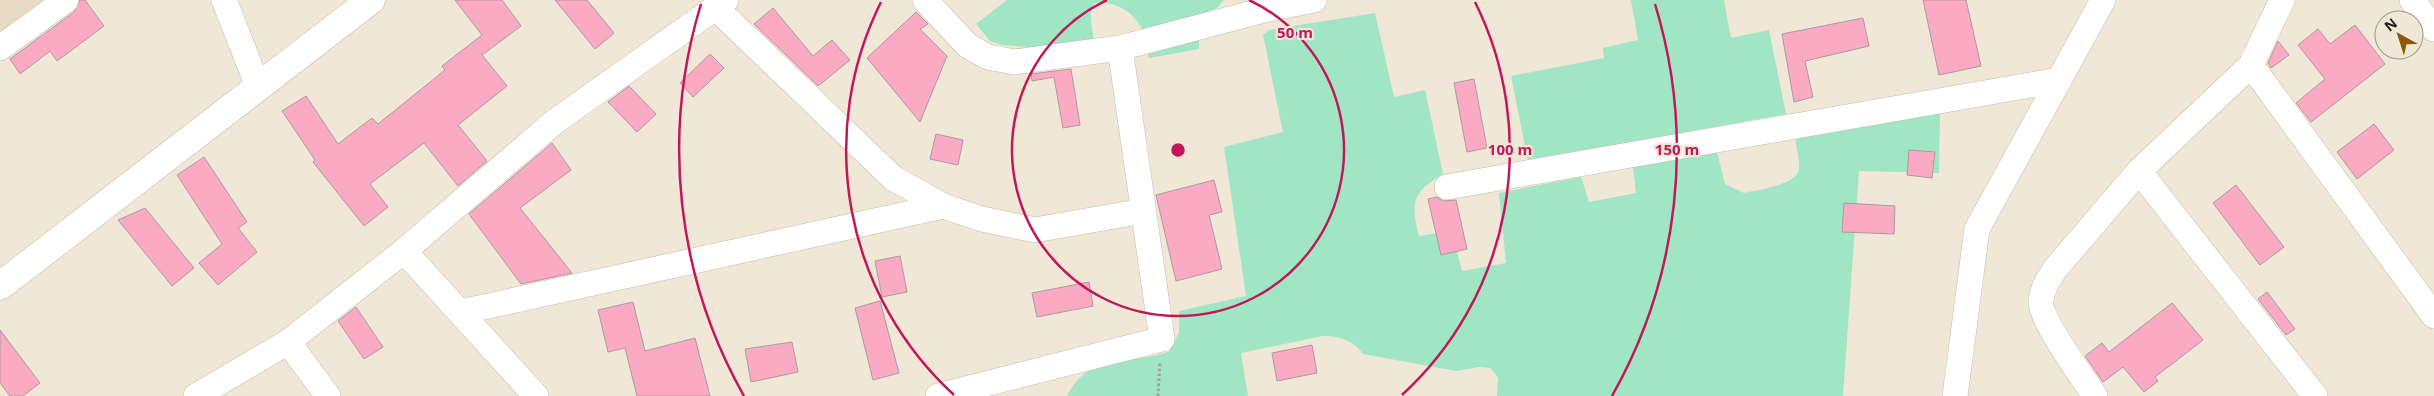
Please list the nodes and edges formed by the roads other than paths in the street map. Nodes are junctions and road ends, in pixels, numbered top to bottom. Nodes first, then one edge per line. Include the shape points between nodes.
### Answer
1 (66, 0) edge
2 (224, 0) edge
3 (371, 0) edge
4 (925, 0) edge
5 (1314, 0) edge
6 (2103, 0) edge
7 (2282, 0) edge
8 (2412, 0) edge
9 (721, 4) edge
10 (2434, 29) edge
11 (0, 48) edge
12 (1120, 48) junction
13 (2252, 65) junction
14 (2059, 80) junction
15 (258, 86) junction
16 (2139, 171) junction
17 (1447, 187) dead end
18 (942, 206) junction
19 (1143, 211) junction
20 (404, 250) junction
21 (0, 286) edge
22 (461, 312) junction
23 (2434, 316) edge
24 (288, 342) junction
25 (196, 396) edge
26 (328, 396) edge
27 (536, 396) edge
28 (938, 396) edge
29 (1955, 396) edge
30 (2095, 396) edge
31 (2315, 396) edge

1 - 11 street
2 - 15 street
3 - 15 street
4 - 12 street via 968,46 988,58 1014,62
5 - 12 street
6 - 14 street
7 - 13 street
8 - 10 street
9 - 18 street via 893,178
9 - 20 street via 553,123
12 - 19 street
13 - 16 street
13 - 23 street
14 - 17 street
14 - 29 street via 1977,228
15 - 21 street
16 - 30 street via 2055,269 2044,287 2040,302 2045,318
16 - 31 street
18 - 19 street via 1035,230
18 - 22 street
19 - 28 street via 1162,339
20 - 22 street
20 - 24 street
22 - 27 street
24 - 25 street
24 - 26 street

